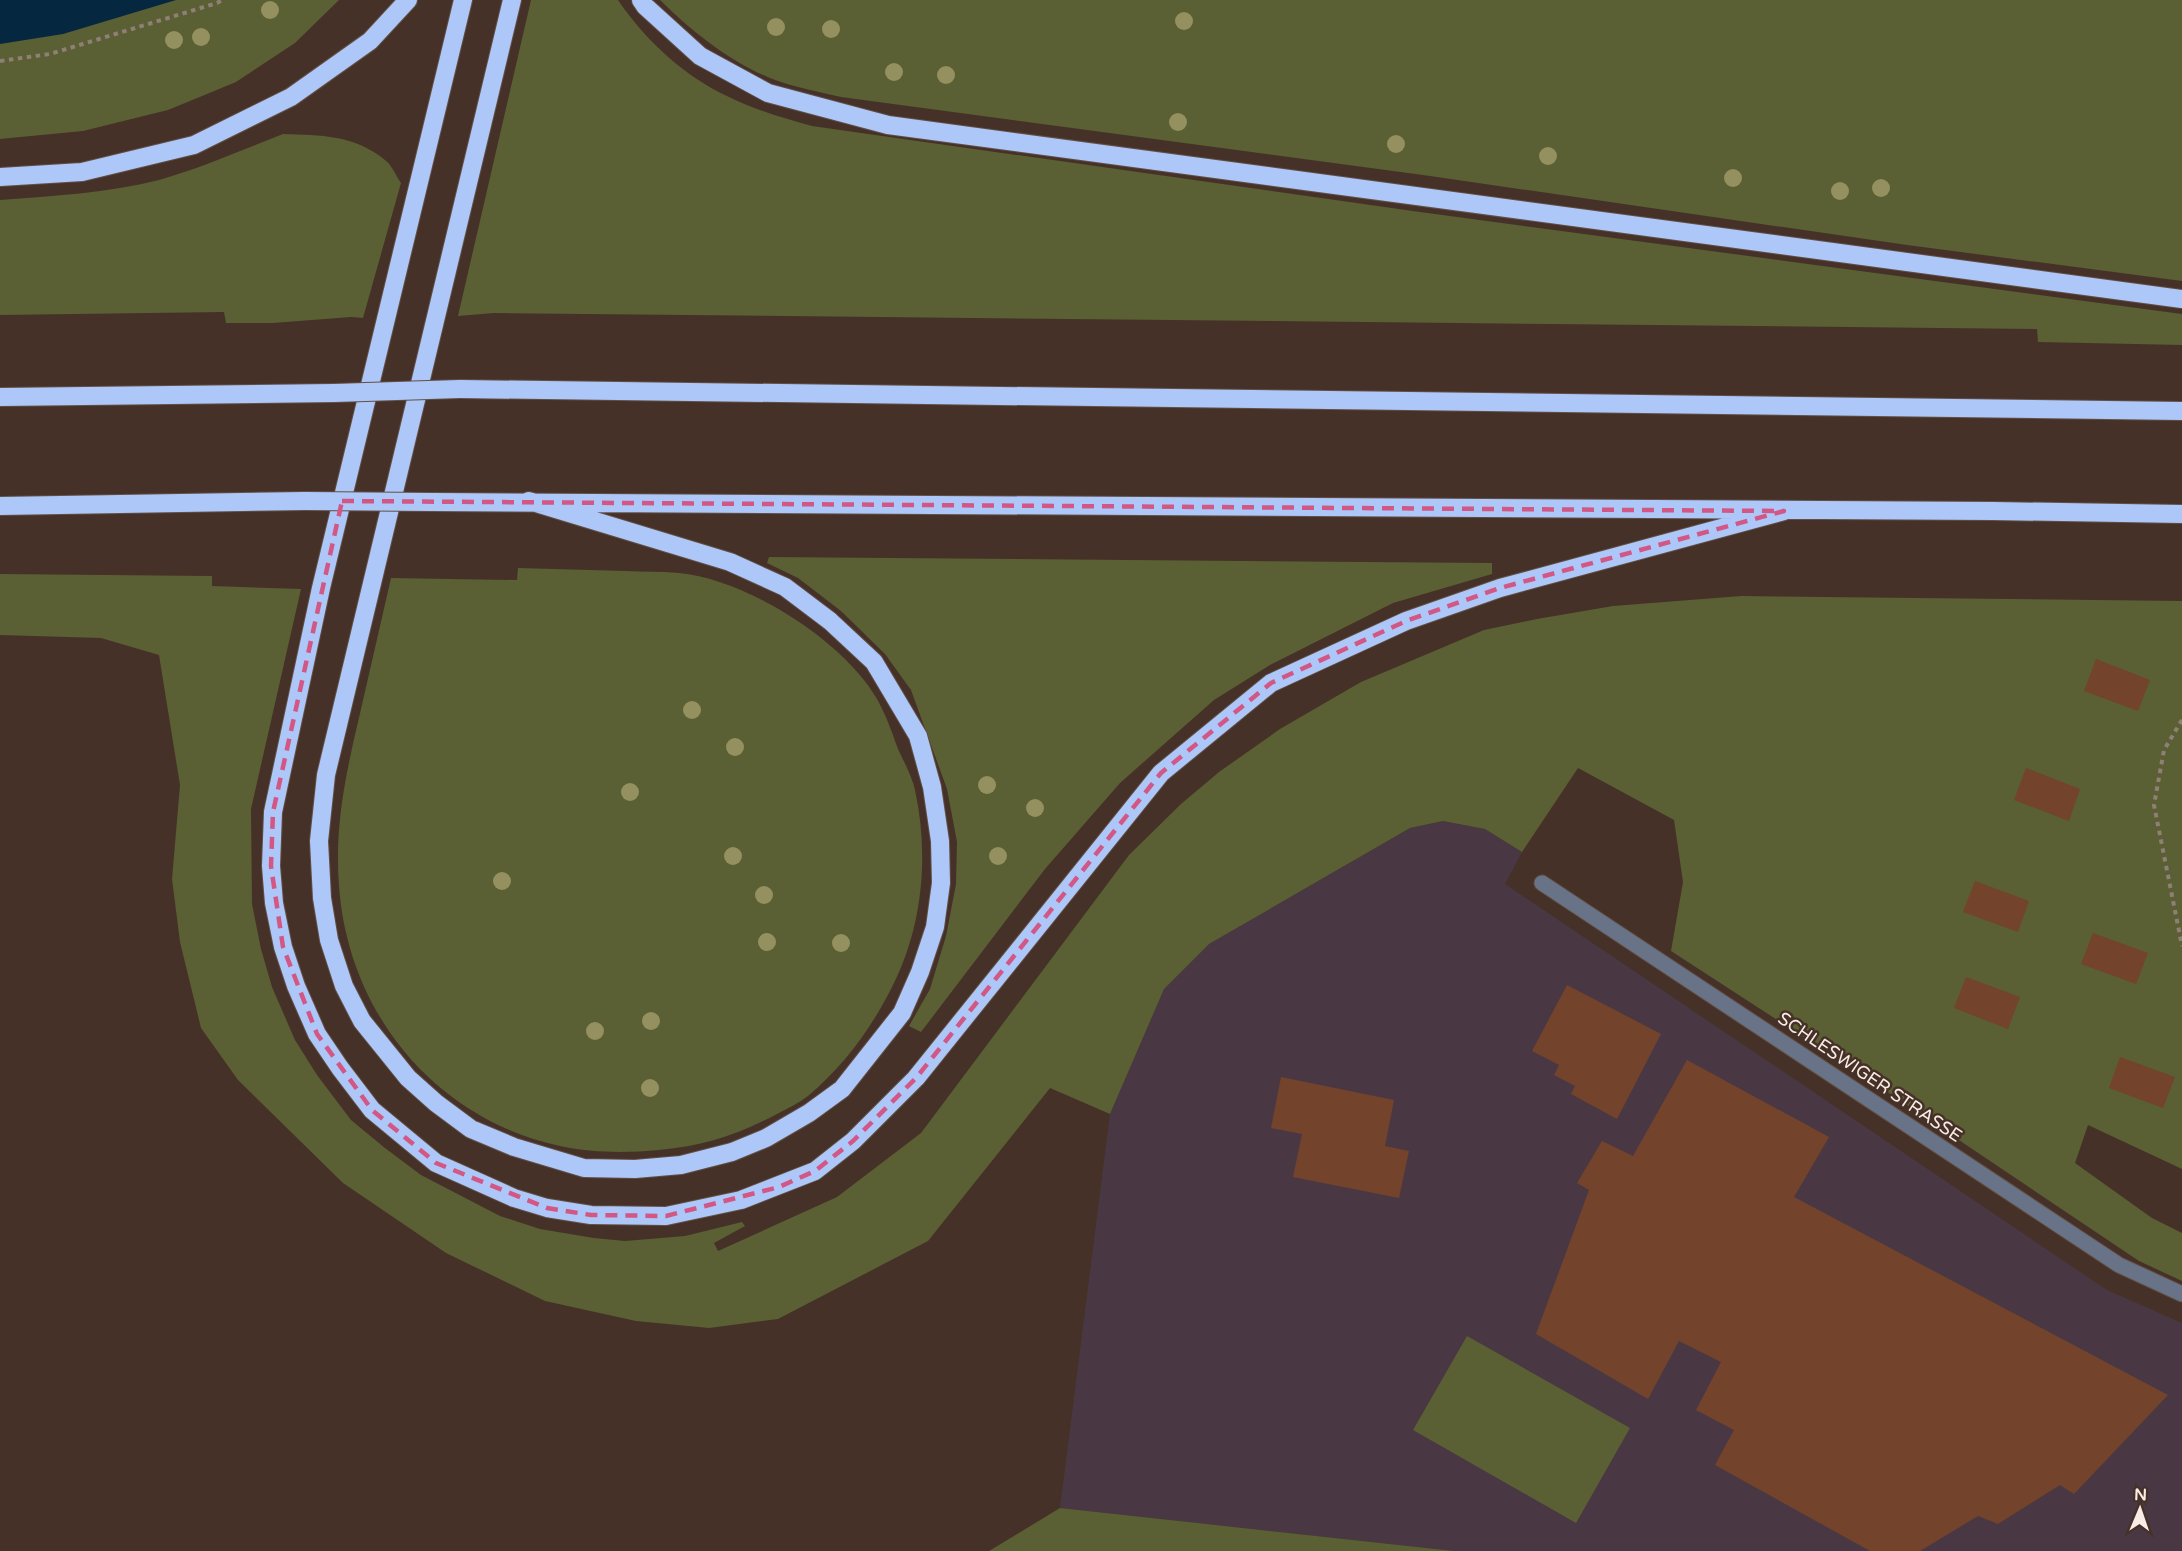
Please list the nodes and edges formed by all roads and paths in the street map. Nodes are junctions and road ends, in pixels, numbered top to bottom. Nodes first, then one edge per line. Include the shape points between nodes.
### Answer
1 (222, 0) edge
2 (408, 0) edge
3 (463, 0) edge
4 (512, 0) edge
5 (641, 0) edge
6 (0, 61) edge
7 (0, 177) edge
8 (2182, 299) edge
9 (0, 397) edge
10 (2182, 411) edge
11 (529, 501) junction
12 (0, 506) edge
13 (1784, 511) junction
14 (2182, 514) edge
15 (2182, 720) edge
16 (1542, 883) dead end
17 (2182, 946) edge
18 (2182, 1294) edge

1 - 6 path via 50,54
2 - 7 highway via 370,41 291,97 194,145 82,172
3 - 13 highway via 321,588 273,812 271,866 283,947 317,1035 372,1110 436,1163 514,1198 591,1215 666,1216 741,1200 814,1171 853,1141 916,1078 1161,773 1270,683 1406,621 1500,588
4 - 11 highway via 326,775 319,841 329,940 344,986 362,1021 408,1078 471,1129 584,1168 681,1165 732,1152 766,1138 842,1089 902,1013 934,927 940,883 940,841 932,787 918,736 874,662 785,587 730,562
5 - 8 highway via 700,56 768,93 888,125
9 - 10 highway, bridge via 460,389
11 - 12 highway, bridge
11 - 13 highway
13 - 14 highway
15 - 17 path via 2164,750 2154,804
16 - 18 street, SCHLESWIGER STRASSE via 2119,1265

